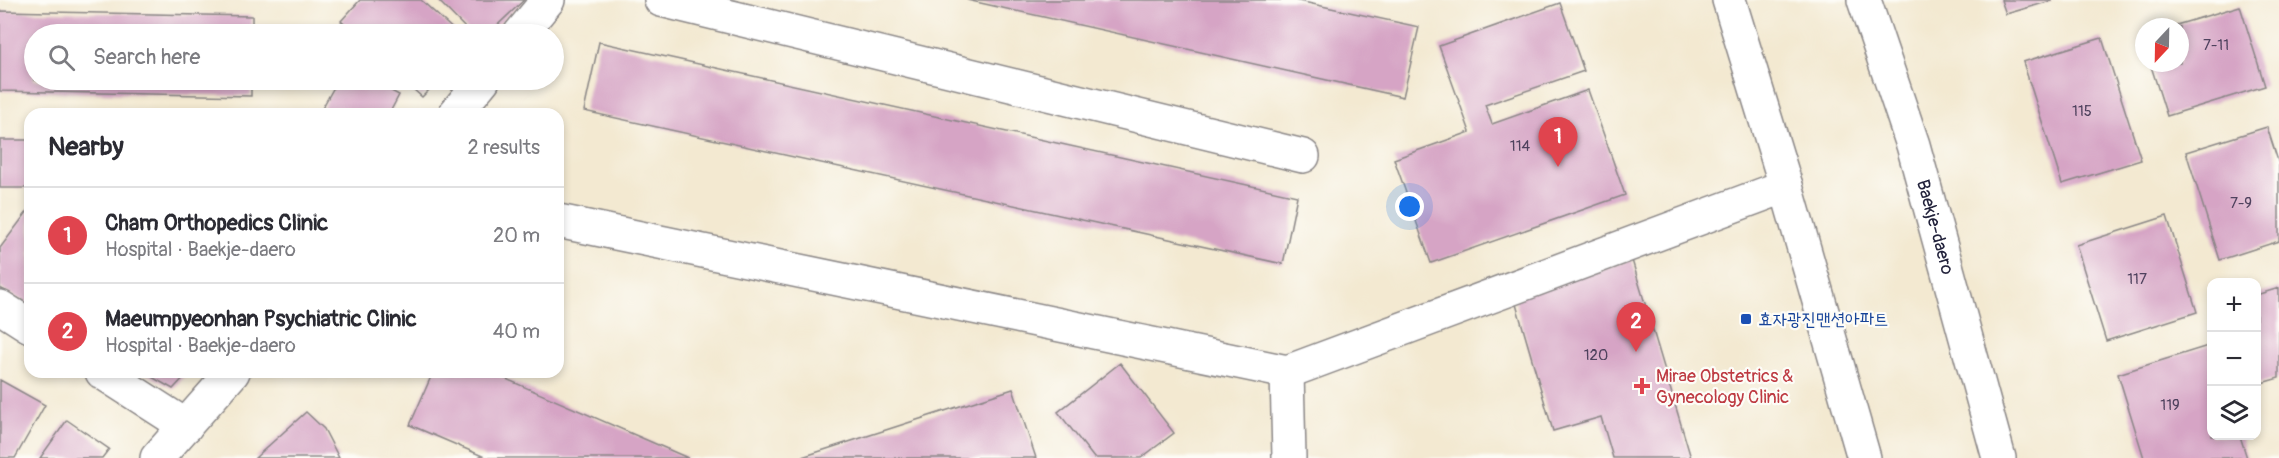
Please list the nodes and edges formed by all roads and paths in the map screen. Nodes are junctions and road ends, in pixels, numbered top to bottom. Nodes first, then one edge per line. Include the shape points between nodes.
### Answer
1 (548, 0) edge
2 (661, 0) edge
3 (1729, 0) edge
4 (1864, 0) edge
5 (528, 24) edge
6 (475, 90) edge
7 (460, 108) edge
8 (1303, 156) dead end
9 (1786, 186) junction
10 (564, 222) edge
11 (0, 307) edge
12 (24, 322) edge
13 (1287, 372) junction
14 (111, 378) edge
15 (228, 378) edge
16 (186, 426) junction
17 (157, 458) edge
18 (1289, 458) edge
19 (1864, 458) edge
20 (1999, 458) edge

1 - 5 street
2 - 8 street
3 - 9 street
4 - 20 street, Baekje-daero via 1912,145
6 - 7 street
9 - 13 street
9 - 19 street
10 - 13 street
11 - 12 street
13 - 18 street
14 - 16 street
15 - 16 street
16 - 17 street

